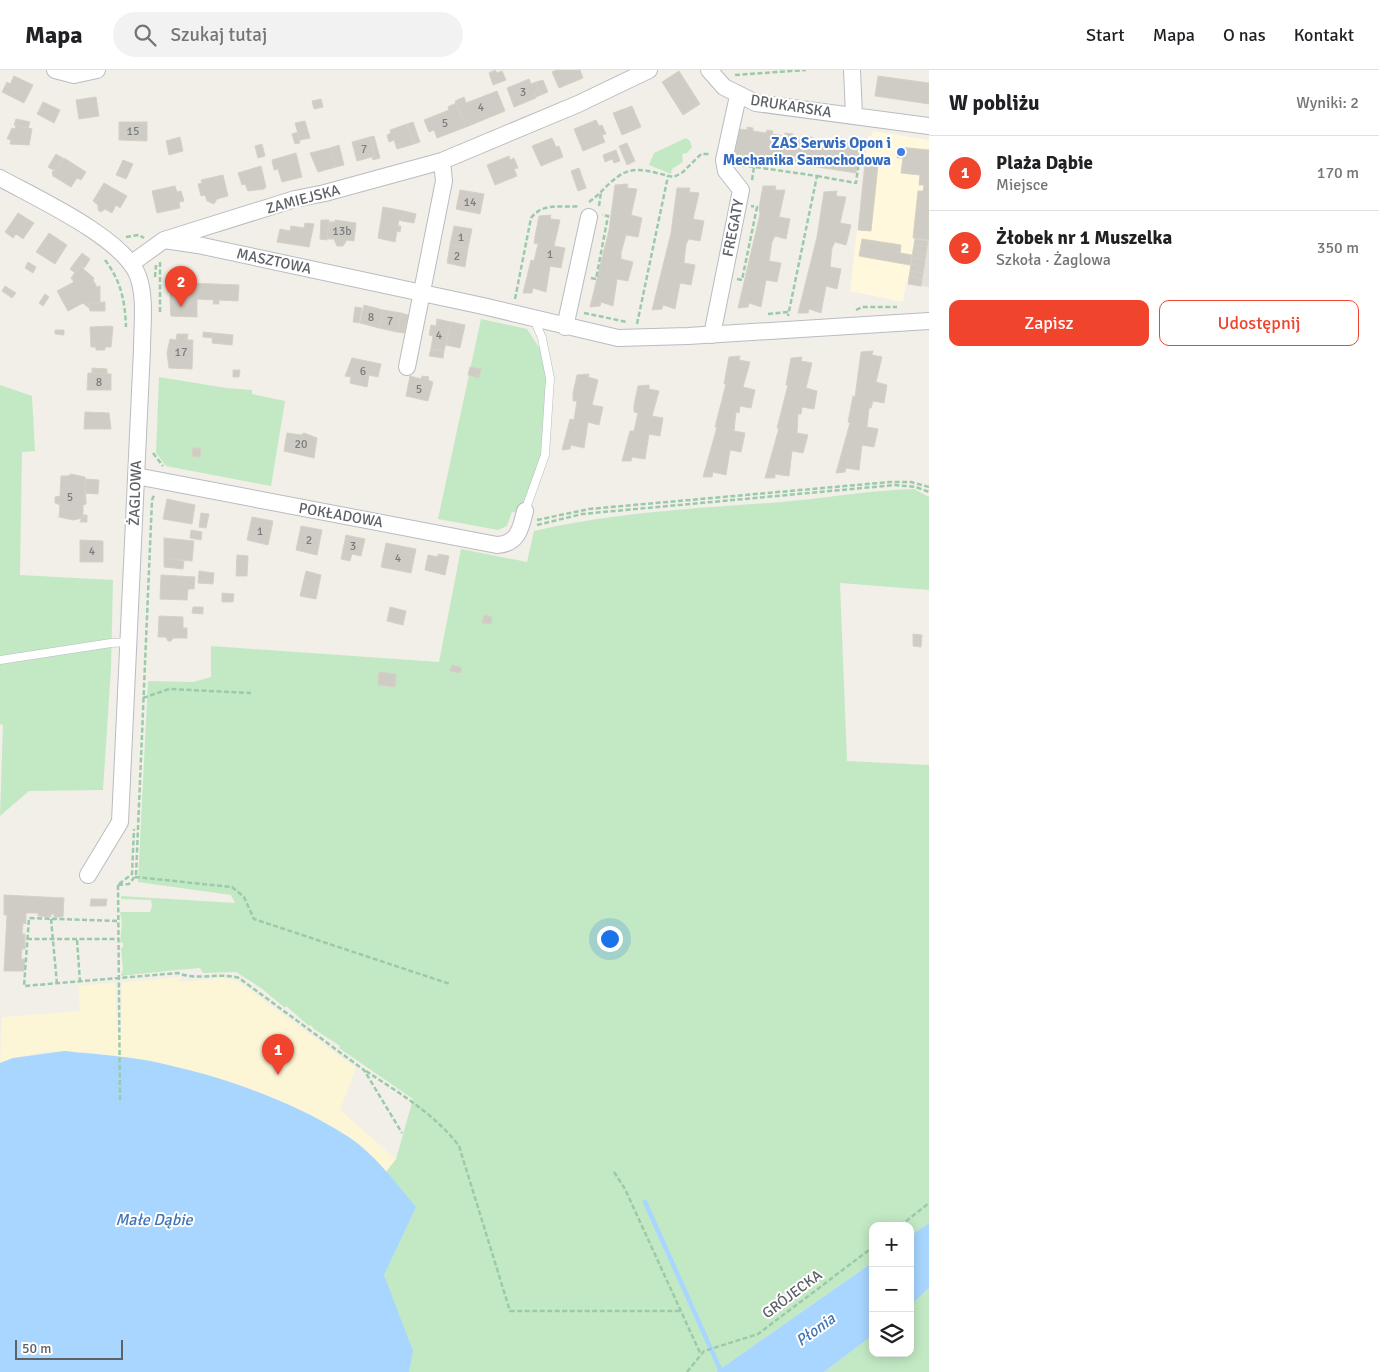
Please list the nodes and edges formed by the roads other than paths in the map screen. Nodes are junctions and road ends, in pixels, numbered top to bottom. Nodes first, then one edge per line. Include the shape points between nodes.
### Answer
1 (55, 70) edge
2 (97, 70) edge
3 (649, 70) edge
4 (709, 70) edge
5 (852, 70) edge
6 (738, 96) junction
7 (854, 115) junction
8 (929, 126) edge
9 (442, 161) junction
10 (0, 178) edge
11 (589, 217) dead end
12 (164, 240) junction
13 (132, 263) junction
14 (422, 293) junction
15 (534, 319) junction
16 (566, 320) junction
17 (929, 321) edge
18 (712, 335) junction
19 (406, 367) dead end
20 (136, 476) junction
21 (524, 517) joint
22 (129, 642) junction
23 (0, 660) edge
24 (88, 874) dead end

1 - 2 street via 74,74
3 - 9 street, ZAMIEJSKA
4 - 6 street, DRUKARSKA via 724,87
5 - 7 street
6 - 7 street, DRUKARSKA via 756,103
6 - 18 street, FREGATY via 724,159 726,170 741,190
7 - 8 street, DRUKARSKA
9 - 12 street, ZAMIEJSKA via 295,199
9 - 14 street via 444,181
10 - 13 street, ŻAGLOWA via 106,239
11 - 16 street
12 - 13 street
12 - 14 street, MASZTOWA
13 - 20 street, ŻAGLOWA via 142,292
14 - 15 street, MASZTOWA
14 - 19 street
15 - 16 street
15 - 21 lane via 542,338 550,378 545,455
16 - 18 street via 618,338
17 - 18 street
20 - 21 street, POKŁADOWA via 497,545 514,540
20 - 22 street, ŻAGLOWA
22 - 23 lane
22 - 24 street, ŻAGLOWA via 120,822

